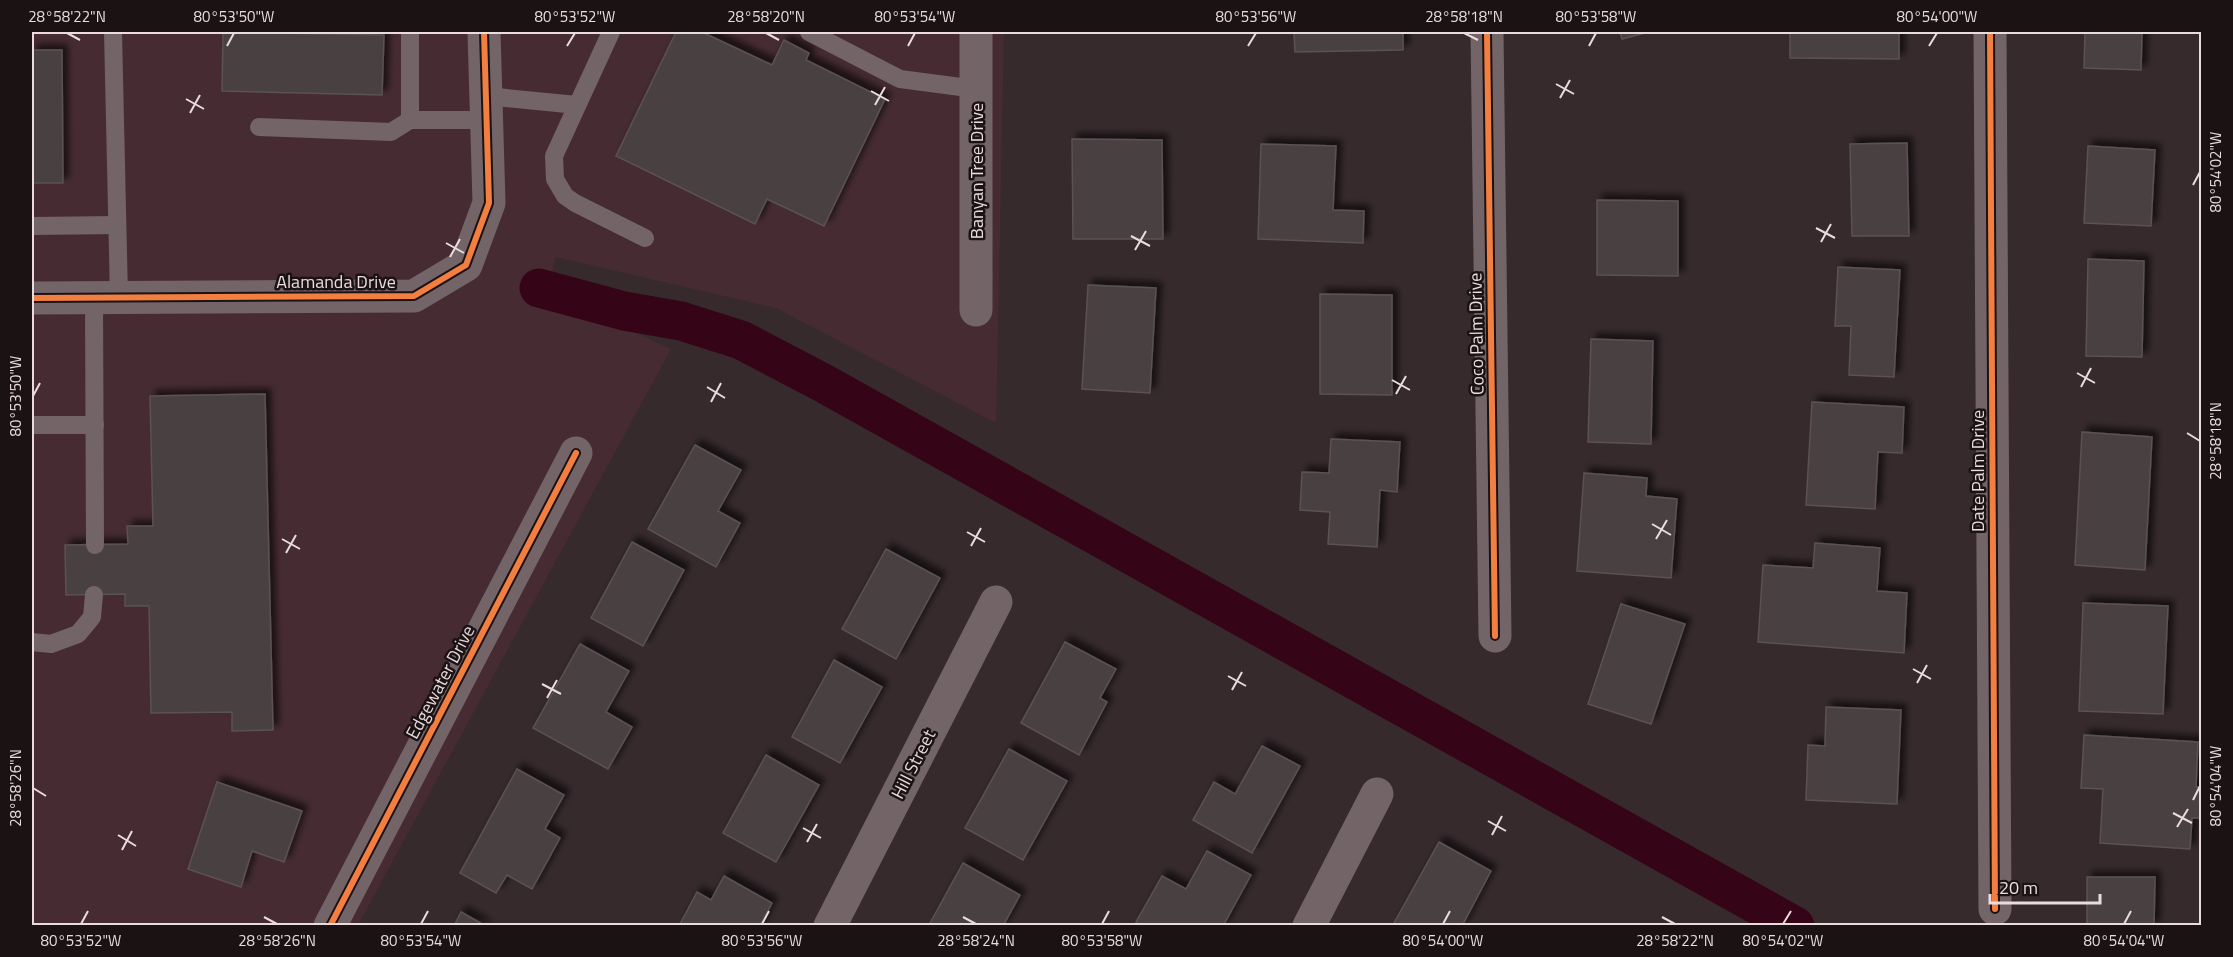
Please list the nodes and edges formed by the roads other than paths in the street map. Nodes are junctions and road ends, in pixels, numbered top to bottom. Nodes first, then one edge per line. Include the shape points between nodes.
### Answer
1 (113, 32) edge
2 (410, 32) edge
3 (483, 32) edge
4 (611, 32) edge
5 (809, 32) edge
6 (976, 32) edge
7 (1487, 32) edge
8 (1990, 32) edge
9 (976, 89) junction
10 (577, 105) junction
11 (486, 108) junction
12 (410, 120) junction
13 (259, 128) dead end
14 (117, 225) junction
15 (32, 226) edge
16 (645, 238) dead end
17 (32, 298) edge
18 (107, 298) junction
19 (976, 310) dead end
20 (32, 425) edge
21 (95, 426) junction
22 (576, 453) dead end
23 (95, 545) dead end
24 (94, 595) dead end
25 (996, 602) dead end
26 (1495, 636) dead end
27 (32, 642) edge
28 (1377, 794) dead end
29 (1995, 909) dead end
30 (330, 926) edge
31 (831, 926) edge
32 (1309, 926) edge

1 - 14 lane
2 - 12 lane
3 - 11 street, Alamanda Drive
4 - 10 lane
5 - 9 lane via 900,79
6 - 9 street, Banyan Tree Drive
7 - 26 street, Coco Palm Drive
8 - 29 street, Date Palm Drive
9 - 19 street, Banyan Tree Drive
10 - 11 lane
10 - 16 lane via 554,156 555,179 565,196 575,203
11 - 12 lane
11 - 18 street, Alamanda Drive via 489,203 466,265 414,296
12 - 13 lane via 391,132
14 - 15 lane
14 - 18 lane
17 - 18 street, Alamanda Drive
18 - 21 lane
20 - 21 lane
21 - 23 lane
22 - 30 street, Edgewater Drive
24 - 27 lane via 92,616 78,634 51,644
25 - 31 street, Hill Street
28 - 32 street

